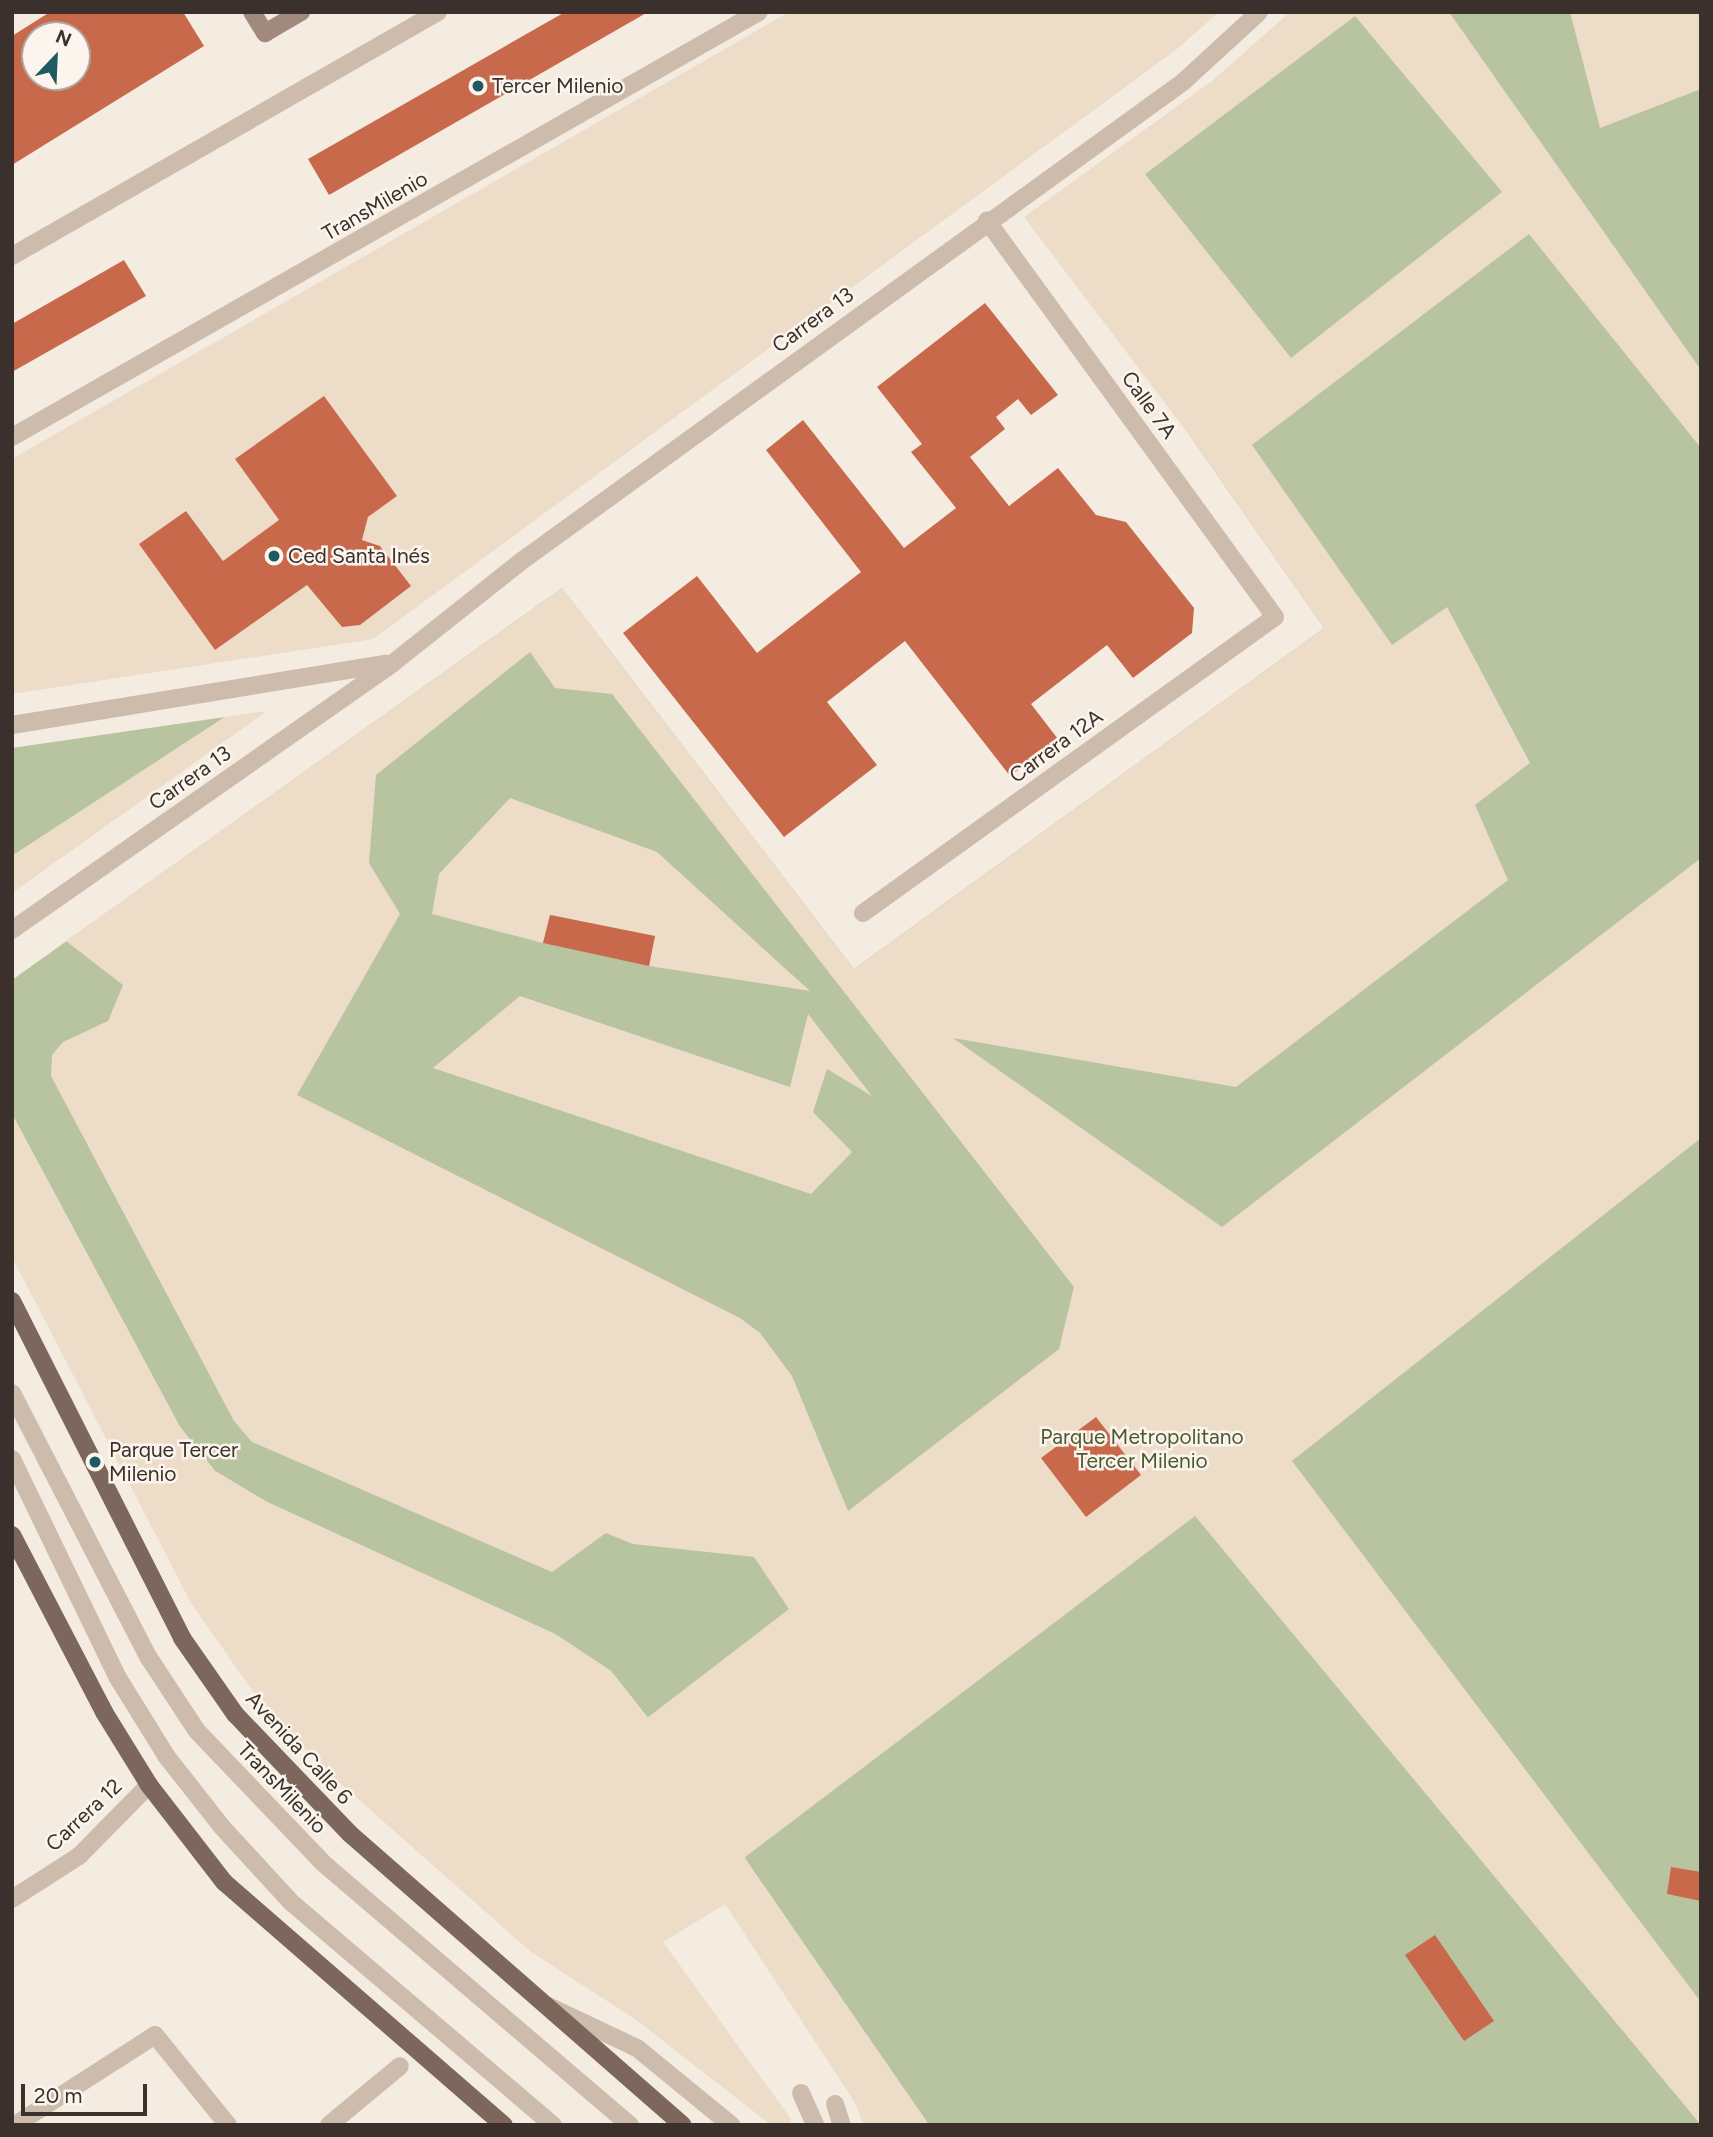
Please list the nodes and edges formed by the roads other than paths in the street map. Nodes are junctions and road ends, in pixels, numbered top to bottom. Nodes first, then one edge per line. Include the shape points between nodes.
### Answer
1 (252, 12) edge
2 (301, 12) edge
3 (438, 12) edge
4 (759, 12) edge
5 (1259, 12) edge
6 (987, 220) junction
7 (12, 256) edge
8 (12, 437) edge
9 (1275, 617) joint
10 (393, 663) junction
11 (12, 725) edge
12 (863, 913) dead end
13 (12, 930) edge
14 (12, 1301) edge
15 (12, 1393) edge
16 (12, 1459) edge
17 (12, 1535) edge
18 (149, 1785) junction
19 (12, 1899) edge
20 (541, 2004) junction
21 (400, 2066) dead end
22 (801, 2093) dead end
23 (835, 2104) dead end
24 (15, 2125) edge
25 (228, 2125) edge
26 (329, 2125) edge
27 (504, 2125) edge
28 (553, 2125) edge
29 (630, 2125) edge
30 (682, 2125) edge
31 (731, 2125) edge
32 (815, 2125) edge
33 (842, 2125) edge

1 - 2 street via 265,33
3 - 7 street
4 - 8 street, TransMilenio
5 - 6 street, Carrera 13 via 1182,82
6 - 9 street, Calle 7A
6 - 10 street, Carrera 13 via 523,560
9 - 12 street, Carrera 12A
10 - 11 street, Carrera 13
10 - 13 street, Carrera 13
14 - 20 main road, Avenida Calle 6 via 183,1638 235,1714 349,1833
15 - 29 street, TransMilenio via 149,1658 197,1731 323,1863
16 - 28 street via 118,1678 167,1757 222,1827 292,1903
17 - 18 main road via 65,1643
18 - 19 street, Carrera 12 via 79,1856
18 - 27 main road via 202,1855 255,1913
20 - 30 main road, Avenida Calle 6
20 - 31 street via 637,2048
21 - 26 street
22 - 32 street
23 - 33 street
24 - 25 street via 155,2035

